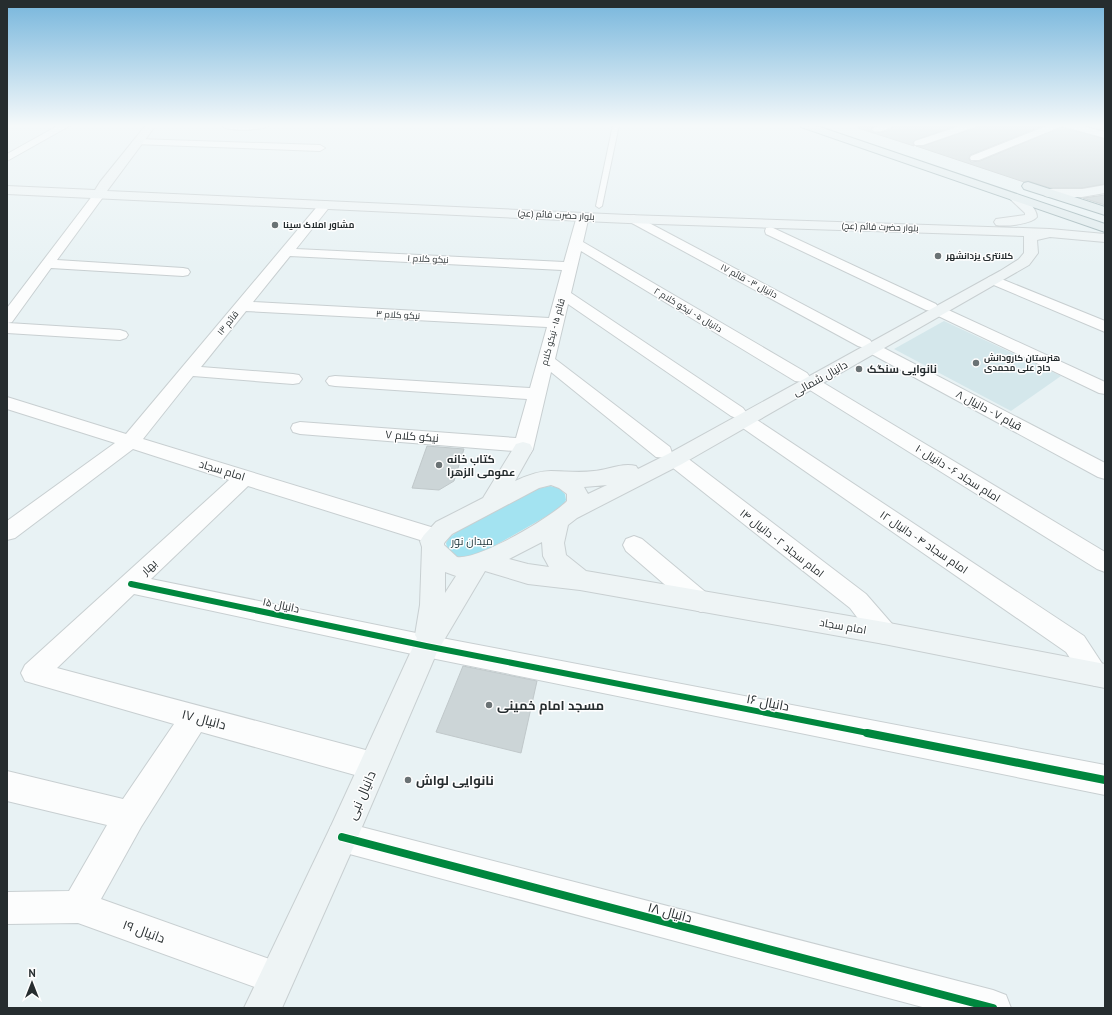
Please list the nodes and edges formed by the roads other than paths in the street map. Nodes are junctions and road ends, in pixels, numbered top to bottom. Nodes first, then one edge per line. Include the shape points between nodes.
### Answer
1 (114, 172) edge
2 (606, 172) edge
3 (941, 172) edge
4 (7, 181) edge
5 (1020, 184) dead end
6 (102, 189) junction
7 (7, 190) edge
8 (1103, 190) edge
9 (1049, 193) junction
10 (1015, 198) junction
11 (325, 205) junction
12 (599, 206) junction
13 (1105, 208) edge
14 (583, 211) junction
15 (1105, 211) edge
16 (634, 219) junction
17 (1105, 228) edge
18 (771, 231) dead end
19 (988, 231) junction
20 (1050, 233) junction
21 (1105, 238) edge
22 (576, 243) junction
23 (285, 252) junction
24 (48, 264) junction
25 (1013, 264) junction
26 (570, 266) junction
27 (183, 272) dead end
28 (994, 280) junction
29 (563, 294) junction
30 (242, 306) junction
31 (935, 309) junction
32 (7, 319) edge
33 (555, 323) junction
34 (1105, 327) edge
35 (7, 328) edge
36 (120, 335) dead end
37 (868, 346) junction
38 (546, 360) junction
39 (189, 371) junction
40 (293, 379) dead end
41 (334, 380) dead end
42 (806, 380) junction
43 (1105, 389) edge
44 (536, 394) junction
45 (7, 403) edge
46 (740, 416) junction
47 (300, 428) dead end
48 (130, 442) junction
49 (523, 447) junction
50 (669, 456) junction
51 (1105, 472) edge
52 (245, 477) junction
53 (556, 479) junction
54 (491, 503) junction
55 (565, 516) junction
56 (7, 532) edge
57 (434, 543) junction
58 (634, 545) dead end
59 (480, 563) junction
60 (1105, 563) edge
61 (580, 580) junction
62 (131, 584) junction
63 (701, 602) junction
64 (884, 633) junction
65 (426, 646) junction
66 (34, 673) joint
67 (1100, 675) edge
68 (195, 717) junction
69 (373, 766) junction
70 (1105, 780) edge
71 (7, 786) edge
72 (130, 816) junction
73 (342, 837) junction
74 (78, 907) junction
75 (7, 908) edge
76 (277, 978) junction
77 (263, 1008) edge
78 (993, 1008) edge

1 - 6 main road
2 - 12 lane
3 - 10 main road
4 - 6 main road, بلوار حضرت قائم (عج)
5 - 9 main road
6 - 7 main road, بلوار حضرت قائم (عج)
6 - 11 main road, بلوار حضرت قائم (عج)
6 - 14 main road, بلوار حضرت قائم (عج)
6 - 24 street
8 - 9 main road
8 - 13 main road via 1098,198
9 - 15 main road
10 - 12 main road, بلوار حضرت قائم (عج) via 1031,212 1031,217 1004,222
10 - 17 main road
11 - 14 main road, بلوار حضرت قائم (عج)
11 - 23 street, قائم ۱۳
12 - 14 main road, بلوار حضرت قائم (عج)
14 - 16 main road, بلوار حضرت قائم (عج)
14 - 22 street, قائم ۱۵ - نیکو کلام
16 - 19 main road, بلوار حضرت قائم (عج)
16 - 37 street, دانیال ۳ - قائم ۱۷
18 - 31 street
19 - 20 main road, بلوار حضرت قائم (عج)
19 - 25 main road, دانیال شمالی via 1005,237 1016,246
20 - 21 main road, بلوار حضرت قائم (عج)
20 - 25 main road, دانیال شمالی via 1030,238 1031,254 1024,262
22 - 26 street, قائم ۱۵ - نیکو کلام
22 - 42 street, دانیال ۵ - نیکو کلام ۲
23 - 26 street, نیکو کلام ۱
23 - 30 street, قائم ۱۳
24 - 27 street
24 - 32 street
25 - 28 main road, دانیال شمالی
25 - 31 main road, دانیال شمالی
26 - 29 street, قائم ۱۵ - نیکو کلام
28 - 31 main road, دانیال شمالی
28 - 34 street
29 - 33 street, قائم ۱۵ - نیکو کلام
29 - 46 street, امام سجاد ۴ - دانیال ۱۲
30 - 33 street, نیکو کلام ۳
30 - 39 street, قائم ۱۳
31 - 37 main road, دانیال شمالی
31 - 43 street
33 - 38 street, قائم ۱۵ - نیکو کلام
35 - 36 street
37 - 42 main road, دانیال شمالی
37 - 51 street, قیام ۷ - دانیال ۸
38 - 44 street, قائم ۱۵ - نیکو کلام
38 - 50 street, امام سجاد ۲ - دانیال ۱۴
39 - 40 street
39 - 48 street, قائم ۱۳
41 - 44 street
42 - 46 main road, دانیال شمالی
42 - 60 street, امام سجاد ۶ - دانیال ۱۰
44 - 49 street, قائم ۱۵ - نیکو کلام
45 - 48 street, امام سجاد
46 - 50 main road, دانیال شمالی
46 - 67 street, امام سجاد ۴ - دانیال ۱۲ via 1075,644
47 - 49 street, نیکو کلام ٧
48 - 52 street, امام سجاد
48 - 56 street, قائم ۱۳
49 - 53 main road via 527,460
49 - 54 main road via 510,474
50 - 53 main road, دانیال شمالی via 612,477 594,480
50 - 55 main road, دانیال شمالی
50 - 64 street, امام سجاد ۲ - دانیال ۱۴ via 858,601
52 - 57 street, امام سجاد
52 - 62 street, بهار
53 - 54 main road via 534,480
53 - 55 main road via 572,485 577,493 578,503
54 - 57 main road via 444,528
55 - 59 main road
55 - 61 main road, امام سجاد via 552,543 554,556
57 - 59 main road via 440,558 458,568
57 - 65 main road, دانیال نبی via 433,605
58 - 63 street
59 - 61 main road, امام سجاد via 528,574
59 - 65 main road, دانیال نبی
61 - 63 main road, امام سجاد
62 - 65 street, دانیال ۱۵
62 - 66 street, بهار
63 - 64 main road, امام سجاد
64 - 67 main road, امام سجاد
65 - 69 main road, دانیال نبی
65 - 70 street, دانیال ۱۶
66 - 68 street, دانیال ۱۷
68 - 69 street, دانیال ۱۷
68 - 72 street
69 - 73 main road, دانیال نبی
71 - 72 street
72 - 74 street
73 - 76 main road, دانیال نبی
73 - 78 street, دانیال ۱۸
74 - 75 street, دانیال ۱۹
74 - 76 street, دانیال ۱۹
76 - 77 main road, دانیال نبی

